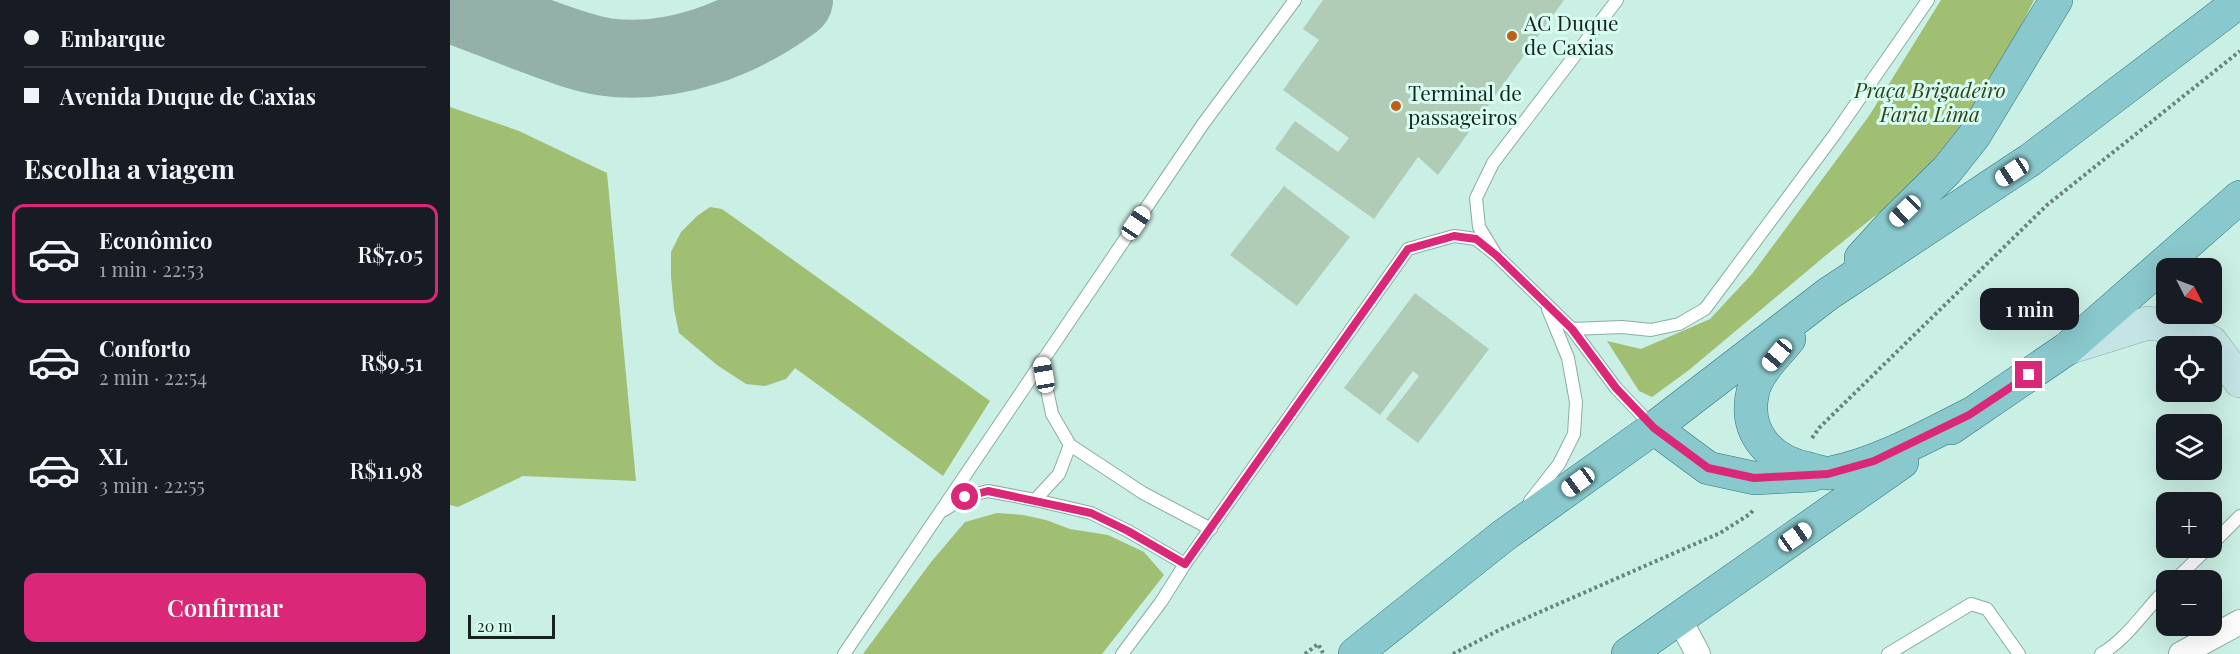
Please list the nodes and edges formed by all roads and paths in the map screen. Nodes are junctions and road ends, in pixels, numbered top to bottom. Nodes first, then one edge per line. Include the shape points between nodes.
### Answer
1 (1294, 0) edge
2 (1617, 0) edge
3 (1928, 0) edge
4 (2235, 5) edge
5 (2048, 9) edge
6 (2240, 51) edge
7 (2240, 197) edge
8 (1496, 255) junction
9 (1828, 294) junction
10 (1546, 305) junction
11 (1572, 329) junction
12 (2068, 348) junction
13 (1041, 361) junction
14 (2240, 381) edge
15 (1969, 415) junction
16 (1654, 428) junction
17 (1070, 446) junction
18 (1788, 471) junction
19 (1035, 500) junction
20 (940, 513) junction
21 (2240, 516) edge
22 (1211, 529) junction
23 (2222, 534) edge
24 (1503, 536) junction
25 (2198, 558) edge
26 (1185, 564) junction
27 (2185, 570) edge
28 (2156, 599) edge
29 (1679, 618) junction
30 (2240, 622) edge
31 (844, 654) edge
32 (1122, 654) edge
33 (1305, 654) edge
34 (1324, 654) edge
35 (1355, 654) edge
36 (1453, 654) edge
37 (1628, 654) edge
38 (1698, 654) edge
39 (1888, 654) edge
40 (2019, 654) edge
41 (2100, 654) edge
42 (2181, 654) edge

1 - 13 lane via 1203,124
2 - 8 lane via 1493,163 1476,198 1479,227
3 - 11 lane via 1835,134 1705,309 1679,324 1651,330
4 - 9 main road via 2030,160
5 - 9 main road via 1974,136 1947,170
6 - 18 path via 2047,205 1820,427
7 - 12 main road
8 - 10 lane
8 - 22 lane via 1476,239 1454,236 1408,249
9 - 16 main road
9 - 18 main road via 1764,370 1753,390 1751,414 1756,435
10 - 11 lane
10 - 24 lane via 1568,358 1576,402 1574,434 1559,464
11 - 16 lane via 1616,388
12 - 14 main road via 2148,323 2182,328 2211,342
12 - 15 main road
13 - 17 lane via 1052,414
13 - 20 lane
15 - 18 main road via 1874,461 1828,474
15 - 29 main road
16 - 18 main road via 1708,468 1754,478
16 - 24 main road
17 - 19 lane via 1059,474
17 - 22 lane via 1143,493
18 - 36 path via 1750,514 1720,533
19 - 20 lane via 988,491 965,497
19 - 26 lane via 1091,513
20 - 31 lane
21 - 23 lane
22 - 26 lane
24 - 35 main road
25 - 27 lane
26 - 32 lane
28 - 41 lane via 2129,632
29 - 37 main road
29 - 38 street
30 - 42 street
33 - 34 path via 1318,644
39 - 40 lane via 1971,604 1987,609

